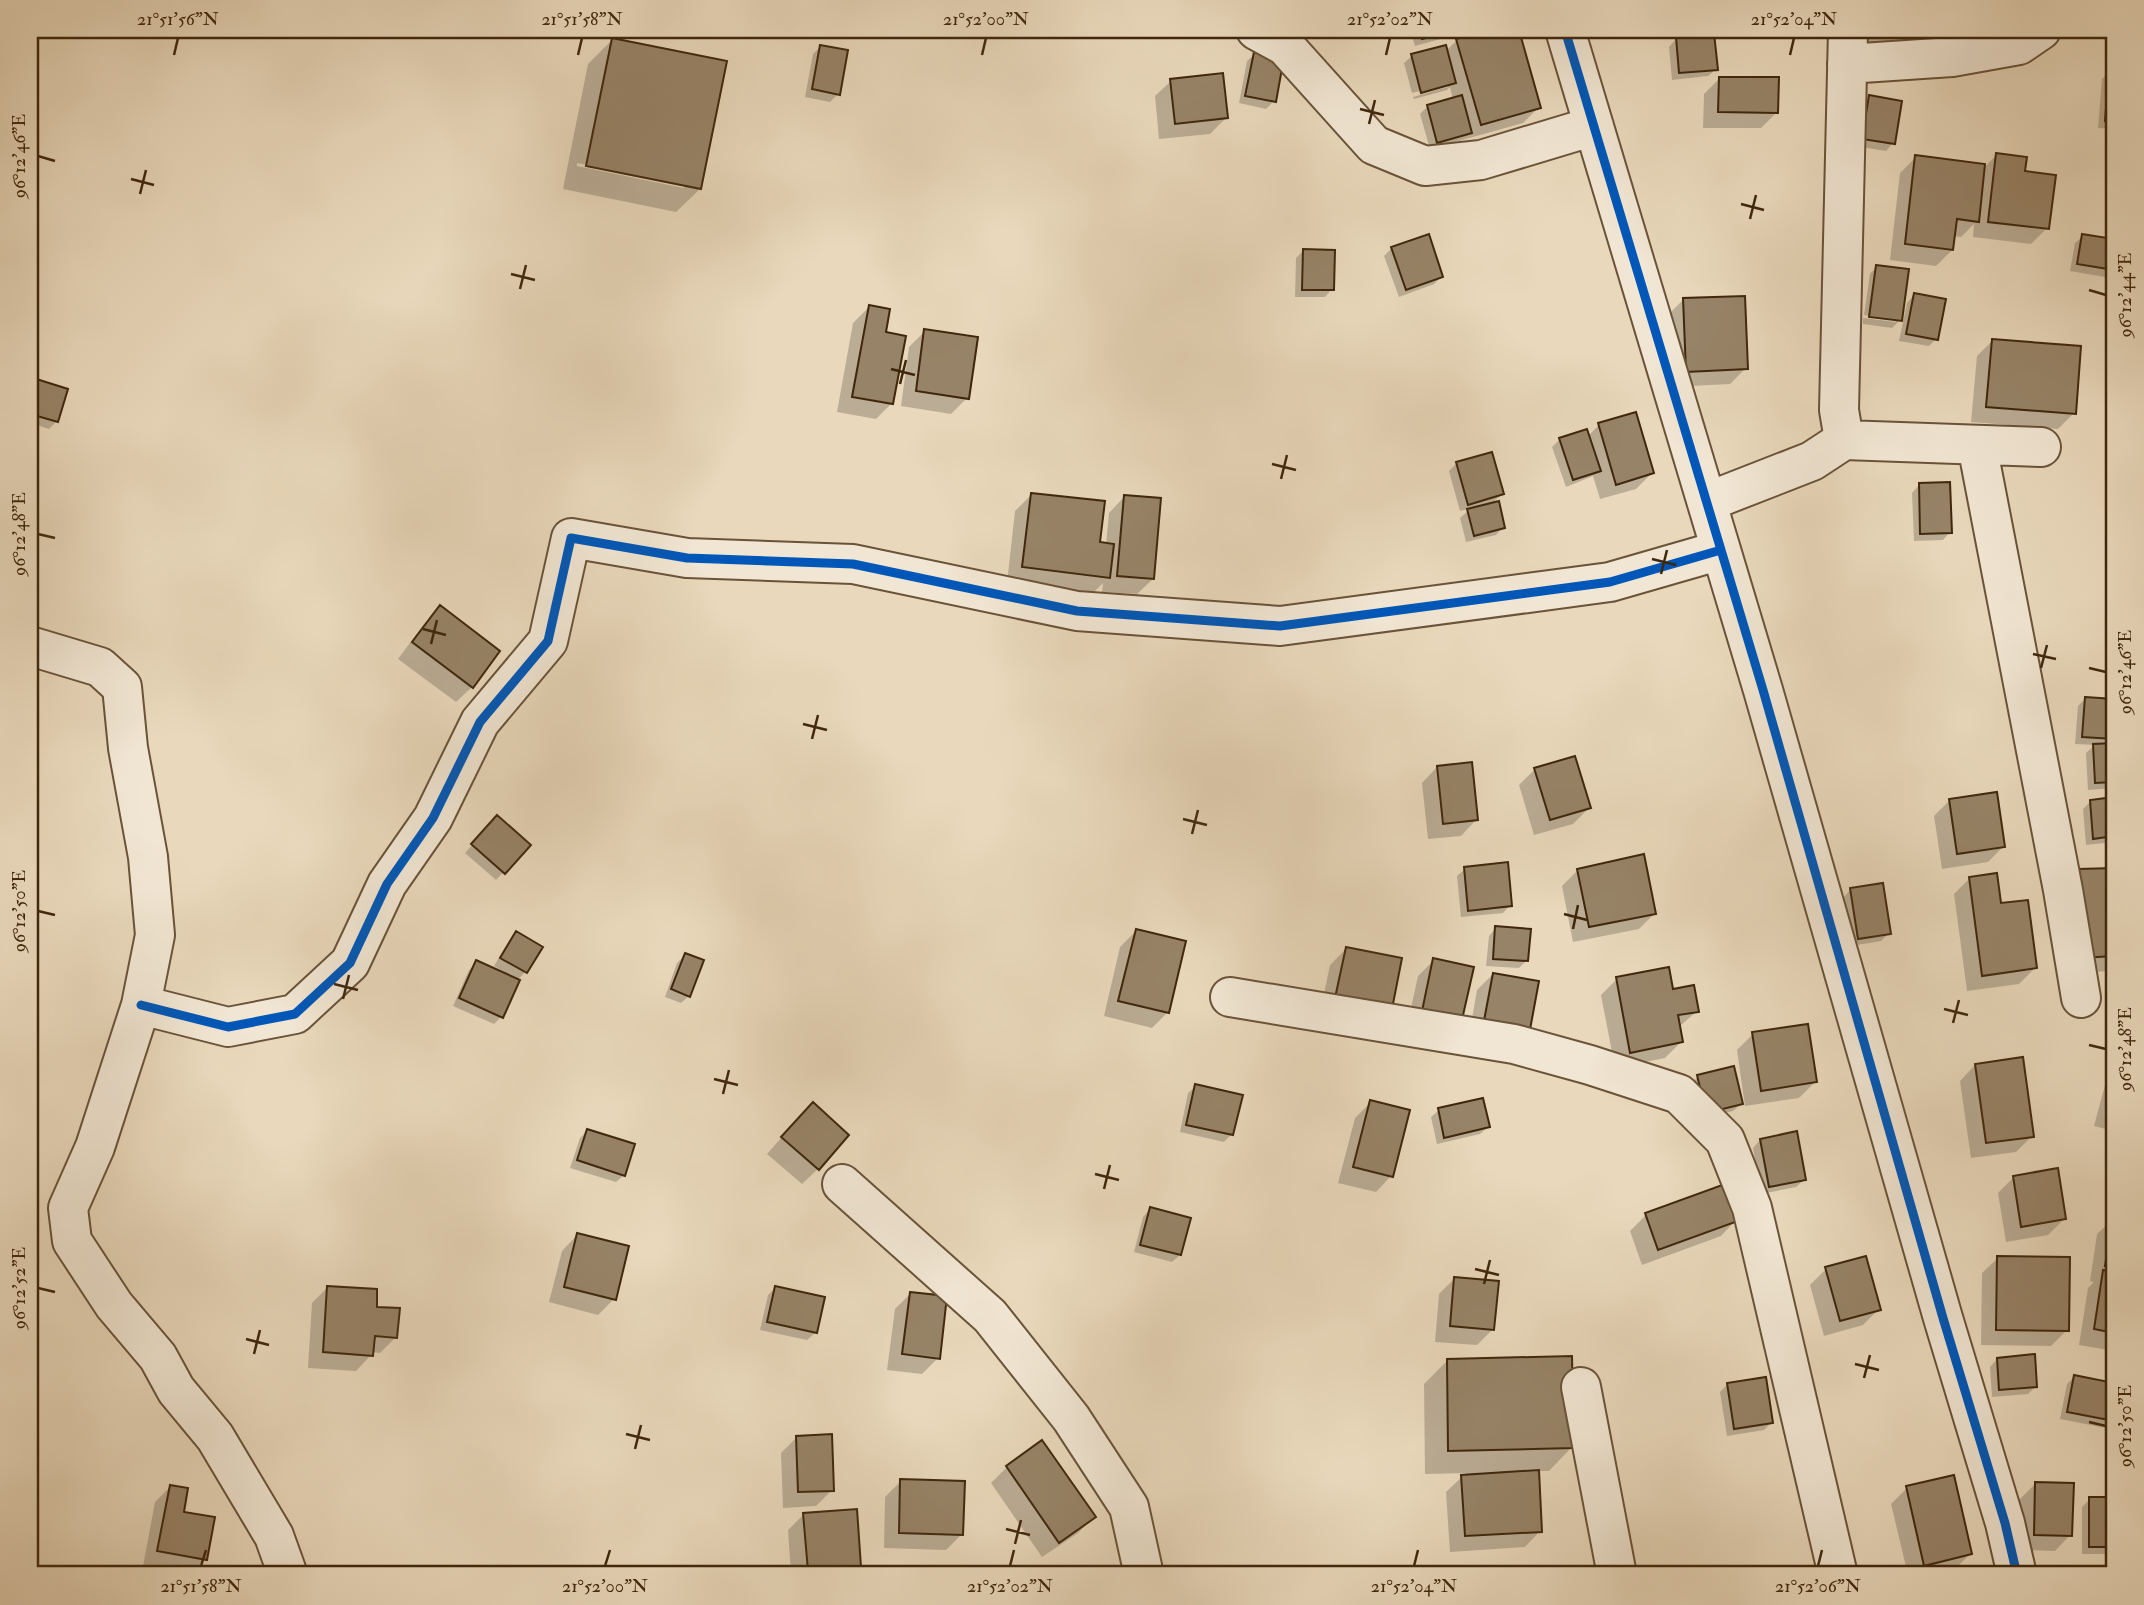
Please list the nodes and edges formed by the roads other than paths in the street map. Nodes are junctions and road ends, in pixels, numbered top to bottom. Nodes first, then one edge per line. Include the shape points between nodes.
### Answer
1 (1256, 30) edge
2 (1565, 30) edge
3 (2041, 30) edge
4 (1848, 47) edge
5 (1594, 126) junction
6 (1844, 440) junction
7 (1977, 445) junction
8 (2041, 447) dead end
9 (1707, 502) junction
10 (1721, 550) junction
11 (30, 646) edge
12 (1230, 998) dead end
13 (2081, 998) dead end
14 (141, 1005) junction
15 (842, 1184) dead end
16 (1581, 1387) dead end
17 (1617, 1573) edge
18 (288, 1575) edge
19 (1144, 1575) edge
20 (1838, 1575) edge
21 (2017, 1575) edge

1 - 5 street via 1285,46 1374,145 1425,166 1481,160
2 - 5 street
3 - 4 street via 2018,45 1952,57
4 - 6 street via 1839,410
5 - 9 street
6 - 7 street
6 - 9 street via 1812,461
7 - 8 street
7 - 13 street
9 - 10 street
10 - 14 street via 1610,582 1280,626 1077,611 853,564 687,558 571,538 548,641 480,722 433,818 387,884 350,962 295,1014 228,1027
10 - 21 street
11 - 14 street via 100,667 122,687 155,935
12 - 20 street via 1514,1044 1679,1094 1725,1140 1752,1208
14 - 18 street via 95,1147 68,1208 72,1241 114,1305 158,1357 176,1390 215,1437 274,1536
15 - 19 street via 990,1316 1071,1418 1129,1507
16 - 17 street

